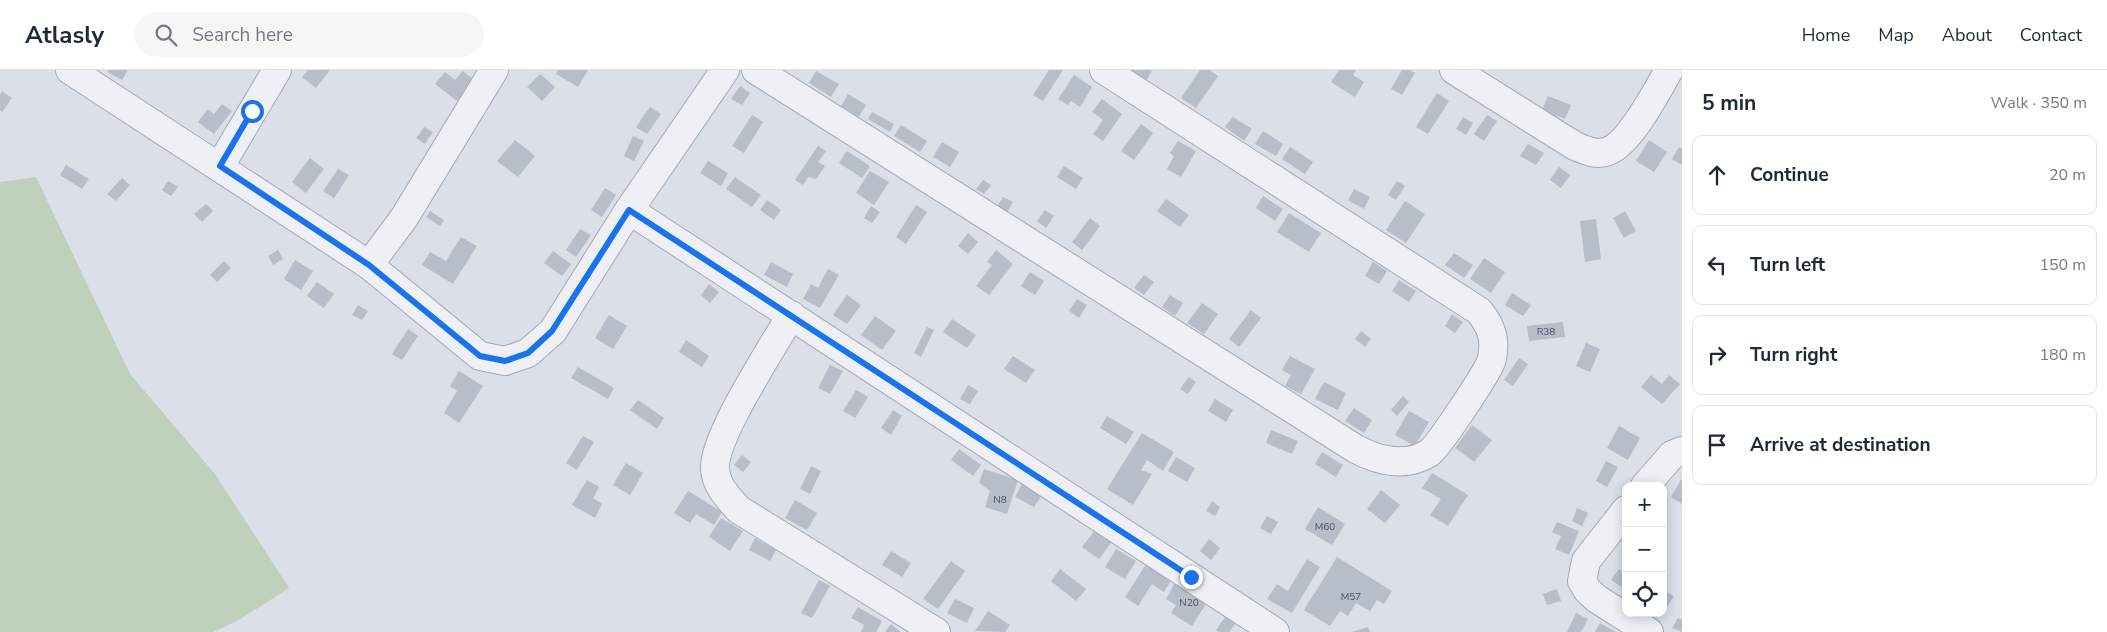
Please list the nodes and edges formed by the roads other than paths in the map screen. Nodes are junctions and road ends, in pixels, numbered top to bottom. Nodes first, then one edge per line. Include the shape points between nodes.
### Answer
1 (70, 70) edge
2 (278, 70) edge
3 (494, 70) edge
4 (724, 70) edge
5 (756, 70) edge
6 (1104, 70) edge
7 (1454, 70) edge
8 (1669, 70) edge
9 (220, 166) junction
10 (629, 210) junction
11 (369, 265) junction
12 (791, 314) junction
13 (1682, 451) edge
14 (1648, 482) edge
15 (1622, 515) edge
16 (936, 632) edge
17 (1275, 632) edge
18 (1649, 632) edge

1 - 9 street
2 - 9 street
3 - 11 street via 404,218
4 - 10 street
5 - 6 street via 1356,449 1375,459 1395,462 1430,452 1490,363 1493,336 1479,311
7 - 8 street via 1575,146 1591,152 1606,152 1620,144 1630,132
9 - 11 street
10 - 11 street via 552,331 528,353 505,361 480,356
10 - 12 street
12 - 16 street via 718,448 715,470 720,488 738,509
12 - 17 street
13 - 14 street via 1672,455
15 - 18 street via 1586,561 1582,581 1597,599

